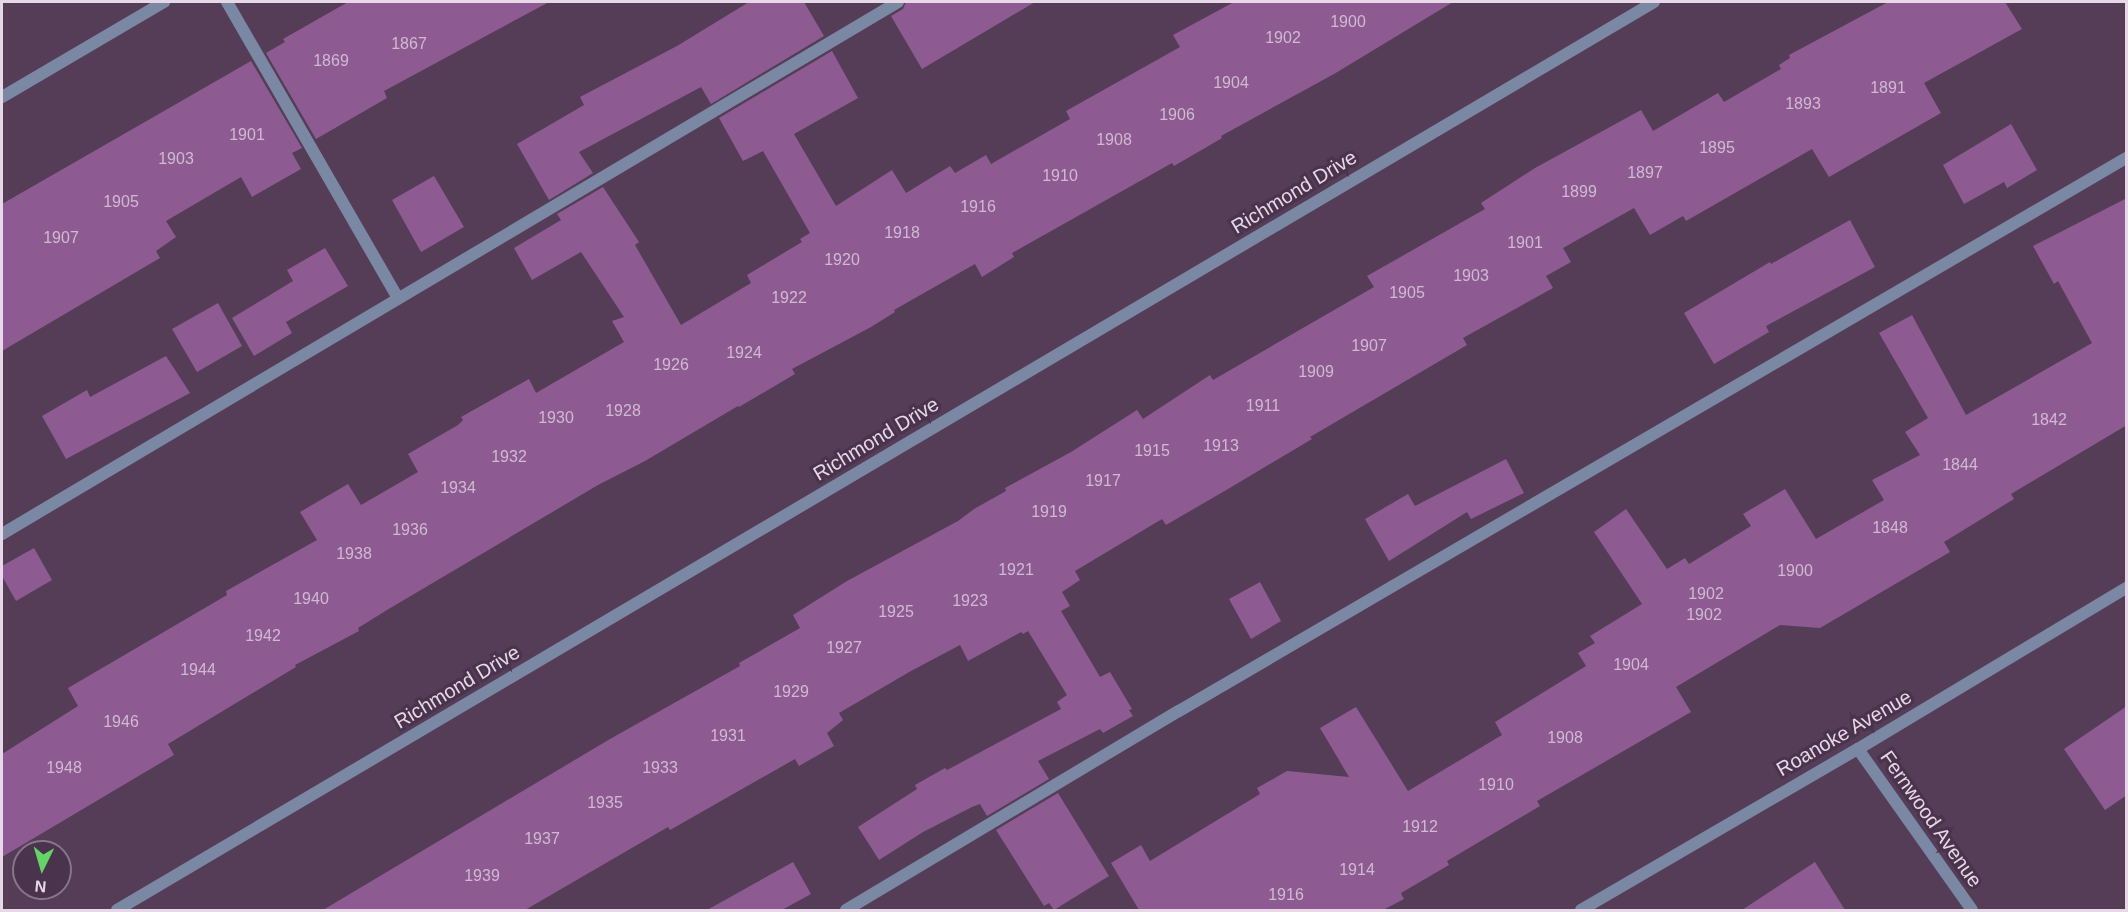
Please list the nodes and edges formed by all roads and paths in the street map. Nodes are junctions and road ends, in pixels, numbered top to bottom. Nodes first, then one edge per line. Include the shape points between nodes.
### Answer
1 (164, 2) edge
2 (227, 2) edge
3 (898, 2) edge
4 (1654, 2) edge
5 (2, 97) edge
6 (2127, 158) edge
7 (398, 298) junction
8 (2, 534) edge
9 (2127, 588) edge
10 (1858, 749) junction
11 (117, 910) edge
12 (846, 910) edge
13 (1581, 910) edge
14 (1972, 910) edge

1 - 5 street
2 - 7 street
3 - 7 street
4 - 11 street, Richmond Drive
6 - 12 street via 1189,705
7 - 8 street
9 - 10 street, Roanoke Avenue
10 - 13 street, Roanoke Avenue
10 - 14 street, Fernwood Avenue

